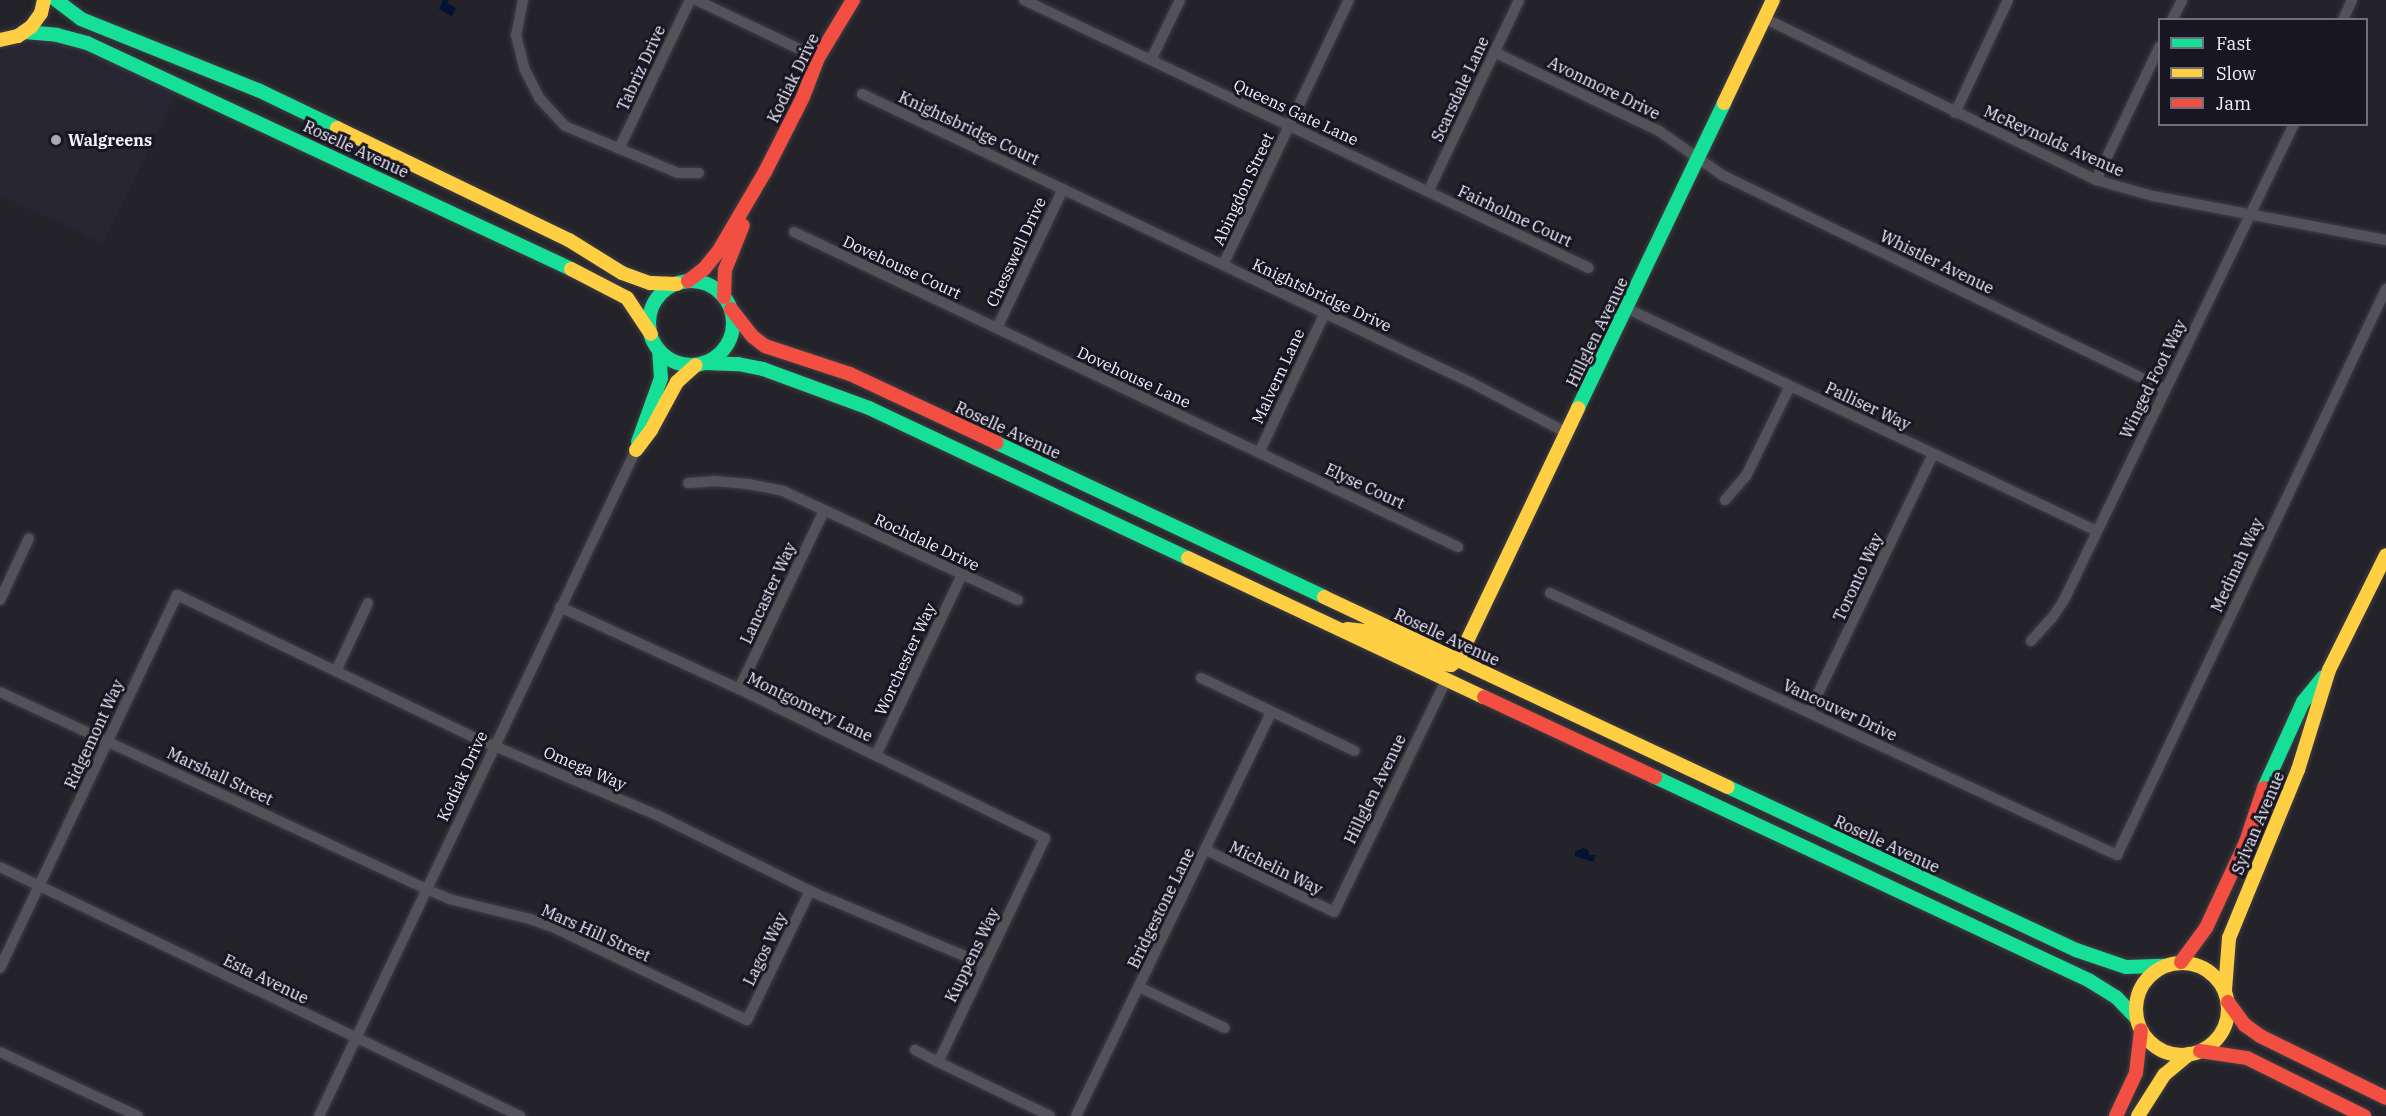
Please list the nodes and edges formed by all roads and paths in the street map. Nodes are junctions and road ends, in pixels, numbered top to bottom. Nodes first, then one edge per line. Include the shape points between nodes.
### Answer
1 (44, 0) edge
2 (56, 0) edge
3 (523, 0) edge
4 (690, 0) edge
5 (696, 0) edge
6 (853, 0) edge
7 (1024, 0) edge
8 (1180, 0) edge
9 (1349, 0) edge
10 (1519, 0) edge
11 (1773, 0) edge
12 (2008, 0) edge
13 (2181, 0) edge
14 (2352, 0) edge
15 (1764, 18) junction
16 (2173, 18) edge
17 (2344, 18) edge
18 (25, 33) junction
19 (4, 42) edge
20 (2158, 50) edge
21 (1494, 52) junction
22 (818, 58) junction
23 (1151, 60) junction
24 (862, 94) dead end
25 (1955, 113) junction
26 (1289, 126) junction
27 (2293, 126) edge
28 (619, 149) junction
29 (1699, 156) junction
30 (765, 172) junction
31 (699, 173) dead end
32 (2096, 180) junction
33 (1063, 189) junction
34 (1428, 192) junction
35 (2252, 213) junction
36 (794, 232) dead end
37 (2386, 240) edge
38 (1223, 265) junction
39 (1589, 268) dead end
40 (683, 282) junction
41 (2386, 289) edge
42 (728, 303) junction
43 (1626, 308) junction
44 (1325, 313) junction
45 (997, 328) junction
46 (651, 334) junction
47 (659, 351) junction
48 (700, 364) junction
49 (1790, 386) junction
50 (2165, 389) junction
51 (1567, 433) junction
52 (636, 450) junction
53 (1259, 453) junction
54 (1933, 454) junction
55 (688, 483) dead end
56 (1725, 500) dead end
57 (824, 511) junction
58 (2097, 531) junction
59 (29, 538) dead end
60 (1458, 547) dead end
61 (2386, 555) edge
62 (962, 575) junction
63 (1550, 593) dead end
64 (177, 595) joint
65 (0, 600) edge
66 (1018, 600) dead end
67 (368, 603) dead end
68 (561, 607) junction
69 (1333, 627) junction
70 (2031, 641) dead end
71 (1458, 660) junction
72 (336, 670) junction
73 (2329, 670) junction
74 (1201, 678) dead end
75 (1446, 680) junction
76 (739, 689) junction
77 (0, 692) edge
78 (1271, 712) junction
79 (1809, 712) junction
80 (108, 741) junction
81 (494, 746) junction
82 (1355, 751) dead end
83 (876, 755) junction
84 (1045, 838) joint
85 (1206, 850) junction
86 (2117, 855) joint
87 (0, 867) edge
88 (39, 886) junction
89 (426, 890) junction
90 (810, 891) junction
91 (1334, 912) joint
92 (2181, 962) junction
93 (984, 964) junction
94 (2164, 966) junction
95 (0, 968) edge
96 (1139, 987) junction
97 (2226, 996) junction
98 (747, 1020) joint
99 (2139, 1024) junction
100 (1225, 1028) dead end
101 (356, 1038) junction
102 (915, 1050) dead end
103 (0, 1052) edge
104 (2194, 1053) junction
105 (938, 1062) junction
106 (2386, 1098) edge
107 (114, 1105) junction
108 (109, 1116) edge
109 (138, 1116) edge
110 (319, 1116) edge
111 (520, 1116) edge
112 (1050, 1116) edge
113 (1076, 1116) edge
114 (2116, 1116) edge
115 (2139, 1116) edge
116 (2364, 1116) edge

1 - 18 main road via 41,13
2 - 40 main road, Roselle Avenue via 81,18 258,90 351,134 569,240 628,276 659,284
3 - 28 street via 516,35 524,68 540,99 565,126
4 - 28 street, Tabriz Drive
5 - 22 street
6 - 22 main road, Kodiak Drive
7 - 23 street, Queens Gate Lane
8 - 23 street
9 - 26 street, Abingdon Street
10 - 21 street, Scarsdale Lane
11 - 15 main road, Hillglen Avenue
12 - 25 street
13 - 16 street
14 - 17 street
15 - 25 street, McReynolds Avenue
15 - 29 main road, Hillglen Avenue
18 - 19 main road
18 - 46 main road, Roselle Avenue via 57,35 87,44 607,286 627,298
20 - 32 street
21 - 29 street, Avonmore Drive via 1659,131
21 - 34 street, Scarsdale Lane
22 - 30 main road, Kodiak Drive
23 - 26 street, Queens Gate Lane
24 - 33 street, Knightsbridge Court
25 - 32 street, McReynolds Avenue
26 - 34 street, Queens Gate Lane
26 - 38 street, Abingdon Street
27 - 35 street, Winged Foot Way
28 - 31 street via 678,173
29 - 43 main road, Hillglen Avenue
29 - 50 street, Whistler Avenue via 1722,175
30 - 40 main road, Kodiak Drive via 714,259
30 - 42 main road, Kodiak Drive via 725,270
32 - 35 street, McReynolds Avenue via 2153,196
33 - 38 street, Knightsbridge Drive
33 - 45 street, Chesswell Drive
34 - 39 street, Fairholme Court
35 - 37 street, McReynolds Avenue
35 - 50 street, Winged Foot Way
36 - 45 street, Dovehouse Court
38 - 44 street, Knightsbridge Drive
40 - 42 main road via 711,286
40 - 46 main road via 663,291 654,304 649,321
41 - 86 street, Medinah Way
42 - 48 main road via 733,324 730,339 718,356
42 - 71 main road, Roselle Avenue via 752,336 765,346 850,374
43 - 49 street, Palliser Way
43 - 51 main road, Hillglen Avenue
44 - 51 street, Knightsbridge Drive
44 - 53 street, Malvern Lane
45 - 53 street, Dovehouse Lane
46 - 47 main road
47 - 48 main road via 674,362
47 - 52 main road, Kodiak Drive via 661,378
48 - 52 main road, Kodiak Drive via 677,382
48 - 69 main road via 763,369 869,408
49 - 54 street, Palliser Way
49 - 56 street via 1746,476
50 - 58 street, Winged Foot Way
51 - 71 main road, Hillglen Avenue
52 - 68 street, Kodiak Drive
53 - 60 street, Elyse Court
54 - 58 street, Palliser Way
54 - 79 street, Toronto Way
55 - 57 street, Rochdale Drive via 748,483 783,491
57 - 62 street, Rochdale Drive
57 - 76 street, Lancaster Way
58 - 70 street, Winged Foot Way via 2064,600
59 - 65 street
61 - 73 main road, Sylvan Avenue
62 - 66 street, Rochdale Drive
62 - 83 street, Worchester Way
63 - 79 street, Vancouver Drive
64 - 72 street, Omega Way
64 - 80 street, Ridgemont Way
67 - 72 street
68 - 76 street, Montgomery Lane
68 - 81 street, Kodiak Drive
69 - 71 main road via 1367,631 1438,663 1451,665
69 - 75 main road
71 - 94 main road, Roselle Avenue via 2076,950 2126,967
72 - 81 street, Omega Way
73 - 92 main road, Sylvan Avenue via 2303,702 2205,930
73 - 97 main road, Sylvan Avenue via 2298,770 2229,938
74 - 78 street
75 - 91 street, Hillglen Avenue
75 - 99 main road via 2090,981 2116,997
76 - 83 street, Montgomery Lane
77 - 80 street, Marshall Street
78 - 82 street
78 - 85 street, Bridgestone Lane
79 - 86 street, Vancouver Drive
80 - 88 street, Ridgemont Way
80 - 89 street, Marshall Street
81 - 89 street, Kodiak Drive
81 - 90 street, Omega Way via 659,816
83 - 84 street, Montgomery Lane
84 - 93 street, Kuppens Way
85 - 91 street, Michelin Way
85 - 96 street, Bridgestone Lane
87 - 88 street, Esta Avenue
88 - 95 street, Ridgemont Way
88 - 101 street, Esta Avenue
89 - 98 street, Mars Hill Street via 449,900 557,929
89 - 101 street, Kodiak Drive
90 - 93 street, Omega Way
90 - 98 street, Lagos Way
92 - 94 main road
92 - 97 main road via 2209,971
93 - 105 street, Kuppens Way
94 - 99 main road via 2142,987 2137,1000
96 - 100 street
96 - 113 street, Bridgestone Lane
97 - 104 main road via 2228,1019 2222,1032 2213,1043
97 - 106 main road via 2245,1025 2260,1036
99 - 104 main road via 2151,1043 2162,1050
99 - 114 main road via 2136,1073
101 - 110 street, Kodiak Drive
101 - 111 street, Esta Avenue
102 - 105 street
103 - 107 street
104 - 115 main road via 2164,1075
104 - 116 main road via 2229,1053 2247,1058
105 - 112 street
107 - 108 street
107 - 109 street

